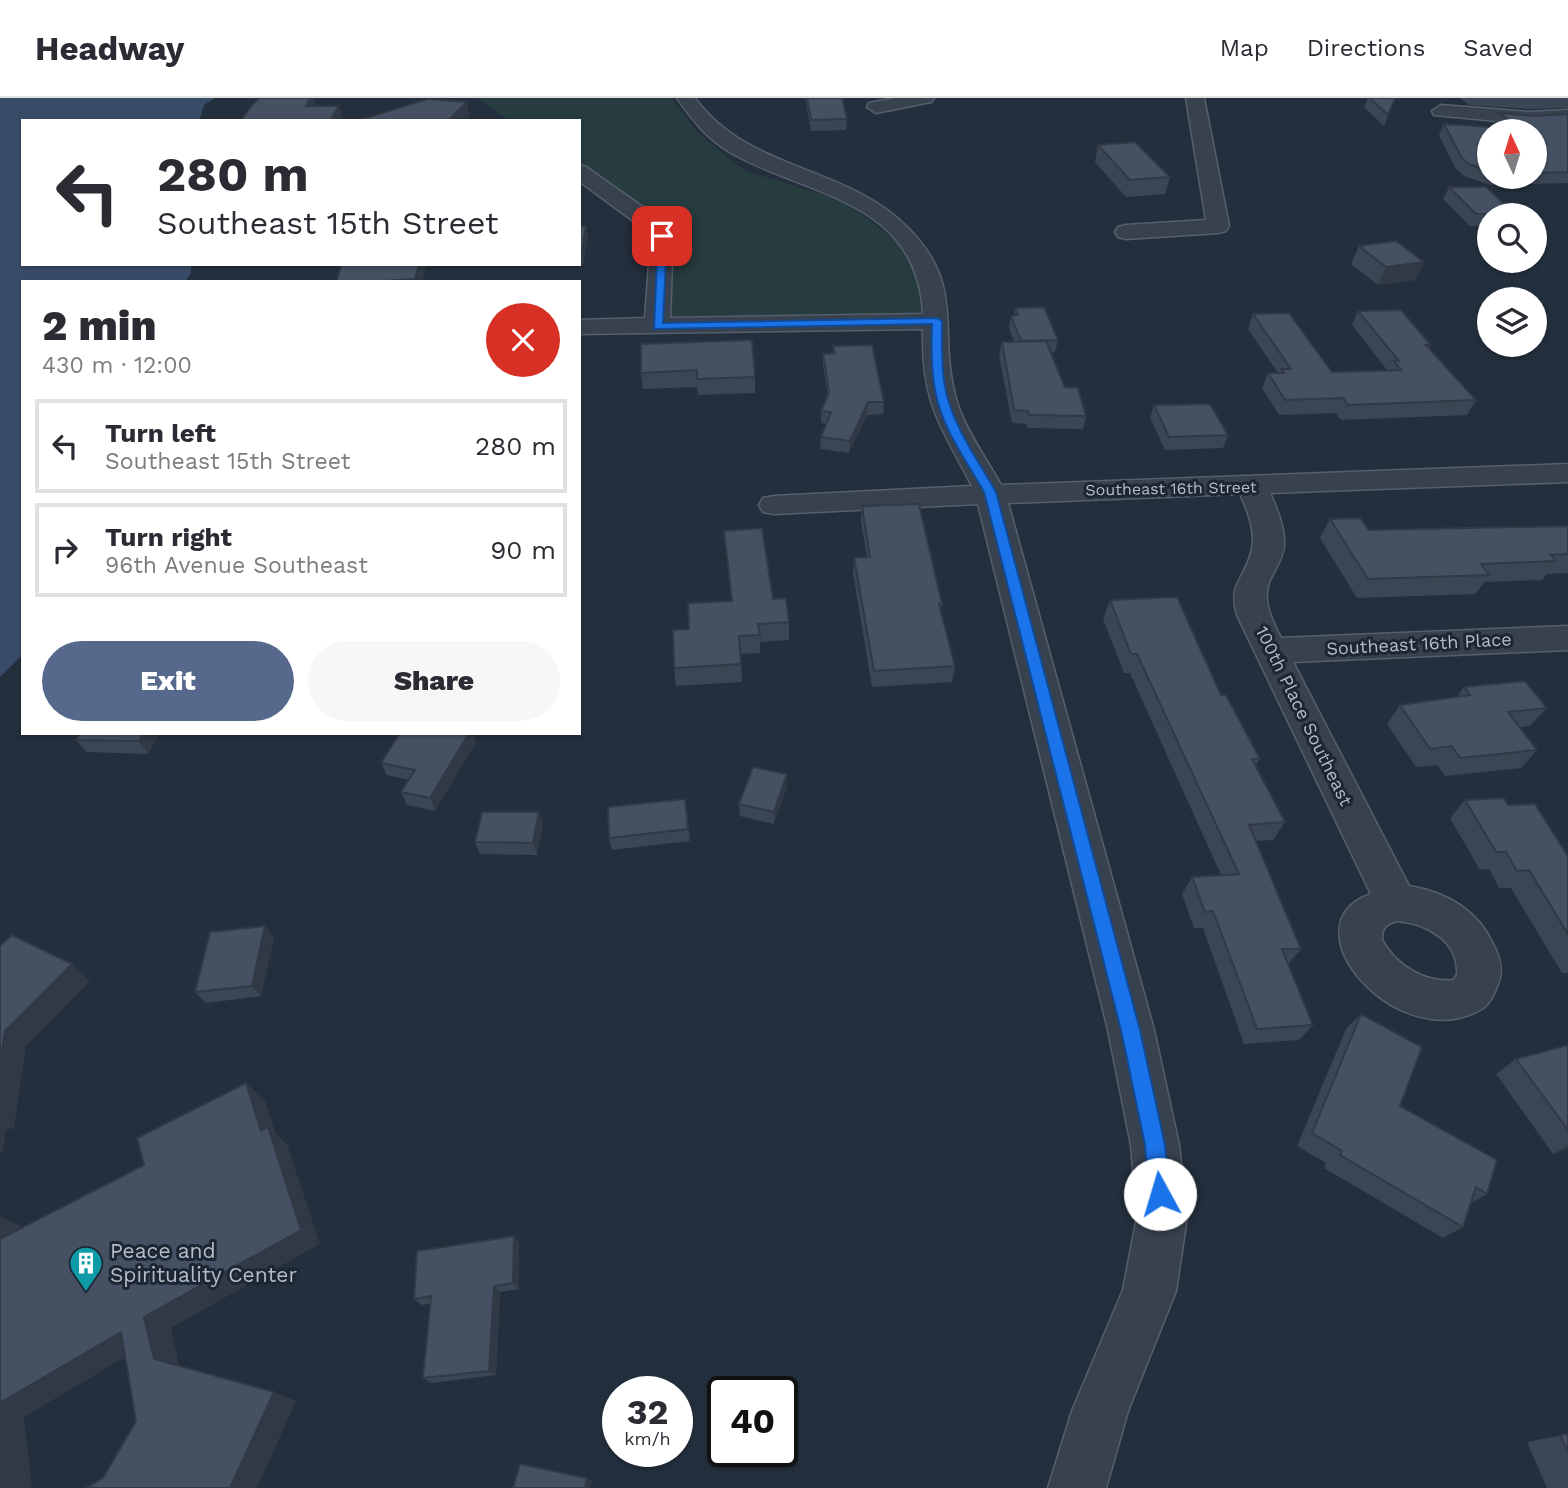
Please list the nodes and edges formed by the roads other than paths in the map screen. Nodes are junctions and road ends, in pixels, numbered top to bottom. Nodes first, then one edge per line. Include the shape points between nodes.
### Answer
1 (686, 98) edge
2 (925, 98) edge
3 (1195, 98) edge
4 (876, 107) dead end
5 (1441, 111) dead end
6 (1568, 116) edge
7 (581, 172) edge
8 (1126, 232) dead end
9 (937, 321) junction
10 (657, 326) junction
11 (581, 327) edge
12 (1568, 473) edge
13 (1252, 486) junction
14 (990, 492) junction
15 (774, 505) dead end
16 (1568, 638) edge
17 (1270, 651) junction
18 (1396, 903) dead end
19 (1077, 1488) edge

1 - 9 street via 706,127 740,150 858,198 886,219 921,258 936,296
2 - 4 street
3 - 8 street via 1218,226
5 - 6 street via 1528,118
7 - 10 street via 662,236
9 - 10 street
9 - 14 street via 942,396
10 - 11 street
12 - 13 street, Southeast 16th Street
13 - 14 street, Southeast 16th Street
13 - 17 street, 100th Place Southeast via 1268,527 1269,543 1250,594
14 - 15 street, Southeast 16th Street
14 - 19 street via 1131,1030 1155,1145 1162,1217 1149,1291 1100,1411
16 - 17 street, Southeast 16th Place
17 - 18 street, 100th Place Southeast

